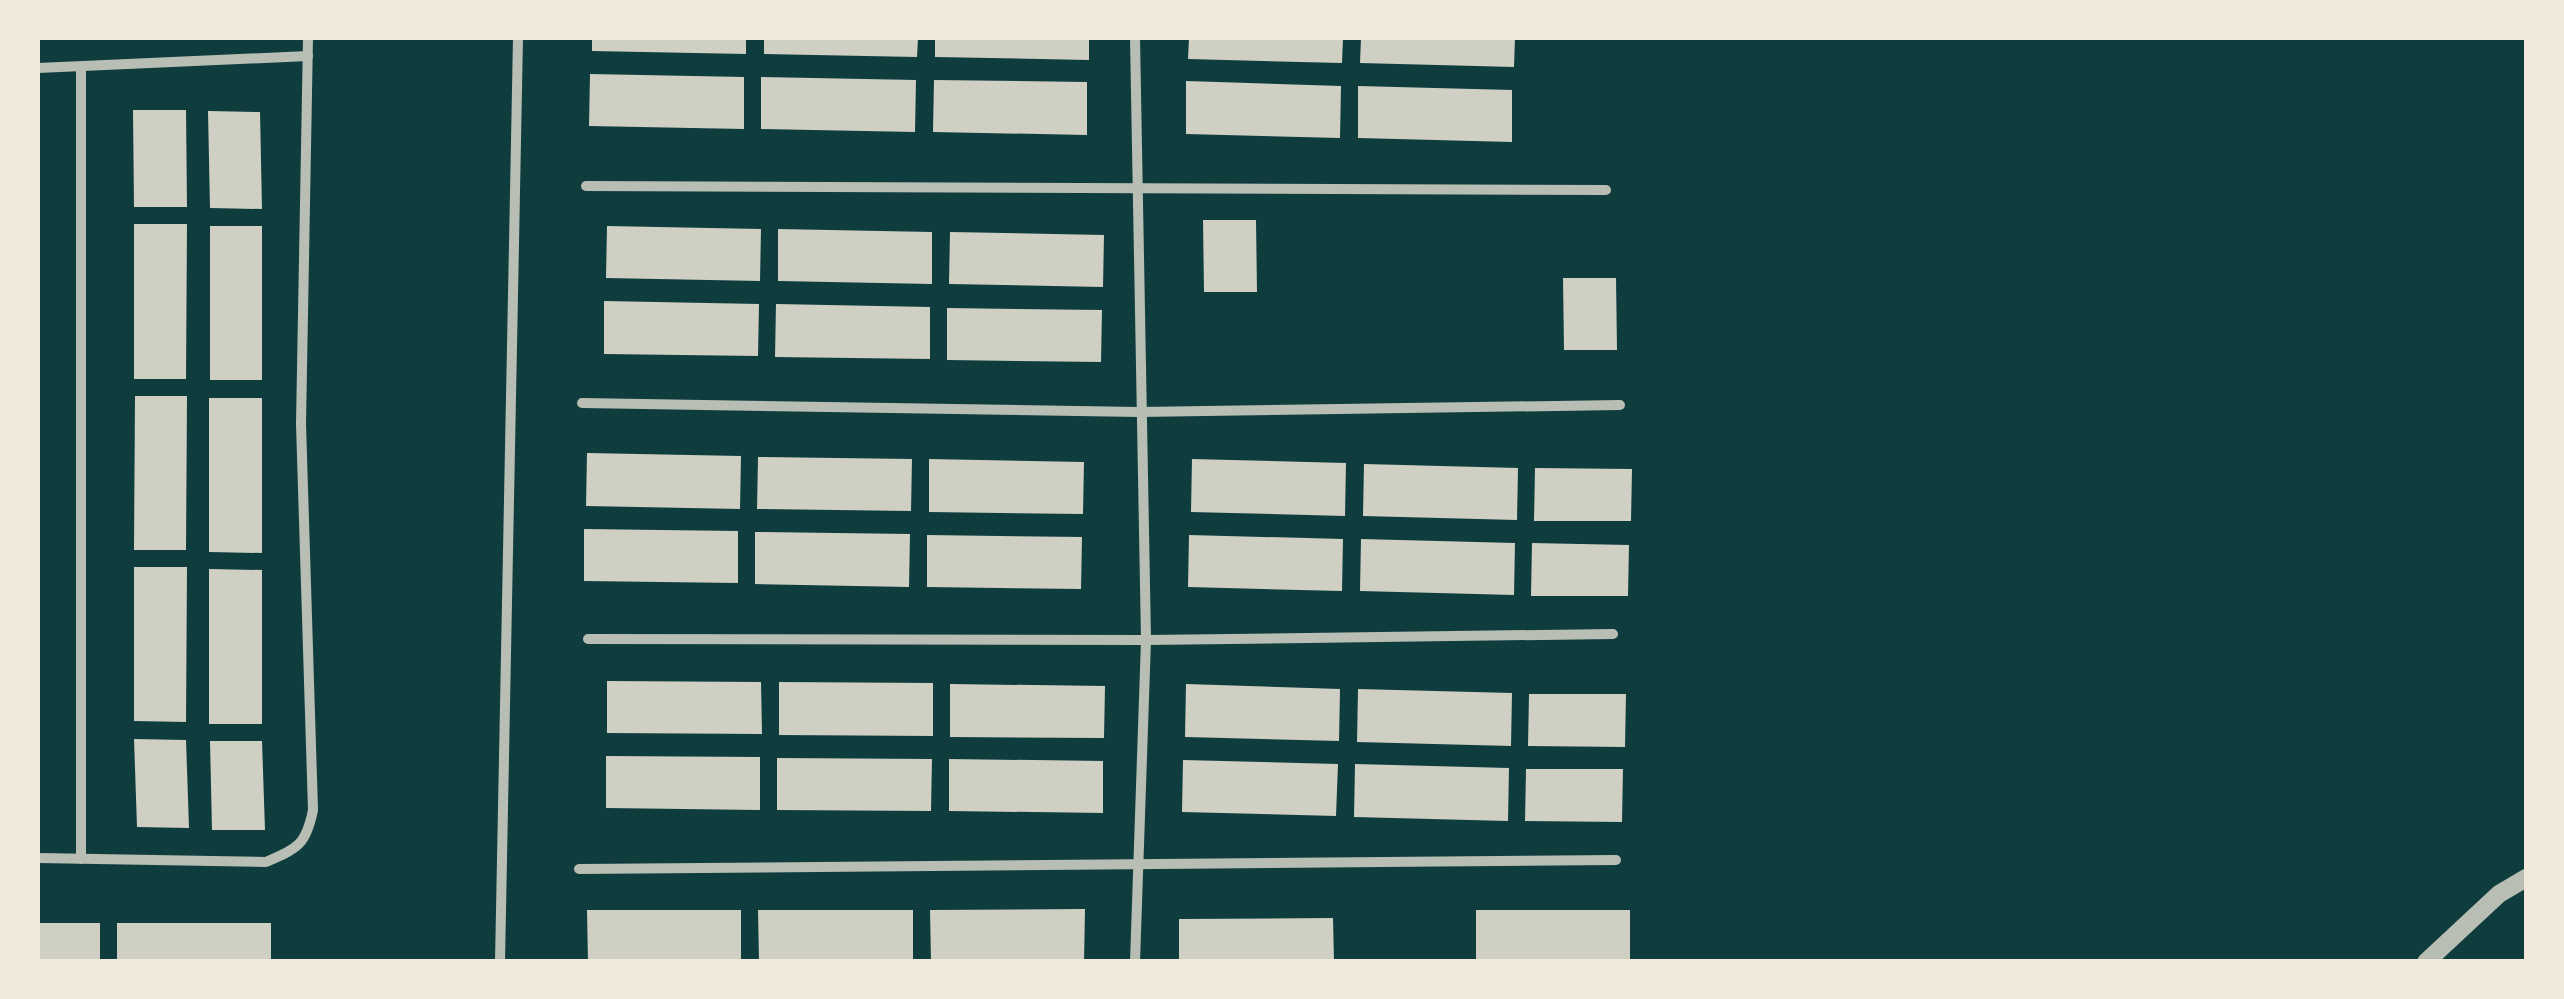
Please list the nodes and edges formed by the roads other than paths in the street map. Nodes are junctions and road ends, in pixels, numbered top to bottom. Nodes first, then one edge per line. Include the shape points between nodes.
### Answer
1 (308, 38) edge
2 (518, 38) edge
3 (1135, 38) edge
4 (308, 56) junction
5 (82, 67) junction
6 (38, 68) edge
7 (586, 186) dead end
8 (1138, 187) junction
9 (1606, 190) dead end
10 (582, 403) dead end
11 (1620, 405) dead end
12 (1140, 412) junction
13 (1613, 634) dead end
14 (588, 639) dead end
15 (1146, 640) junction
16 (38, 858) edge
17 (81, 859) junction
18 (1616, 860) dead end
19 (1135, 863) junction
20 (579, 868) dead end
21 (2526, 878) edge
22 (500, 962) edge
23 (1135, 962) edge
24 (2426, 962) edge

1 - 4 street
2 - 22 street
3 - 8 street
4 - 5 street
4 - 17 street via 301,424 313,810 308,836 266,862
5 - 6 street
5 - 17 street
7 - 8 street
8 - 9 street
8 - 12 street
10 - 12 street
11 - 12 street
12 - 15 street
13 - 15 street
14 - 15 street
15 - 19 street
16 - 17 street
18 - 19 street
19 - 20 street
19 - 23 street
21 - 24 street via 2499,894

